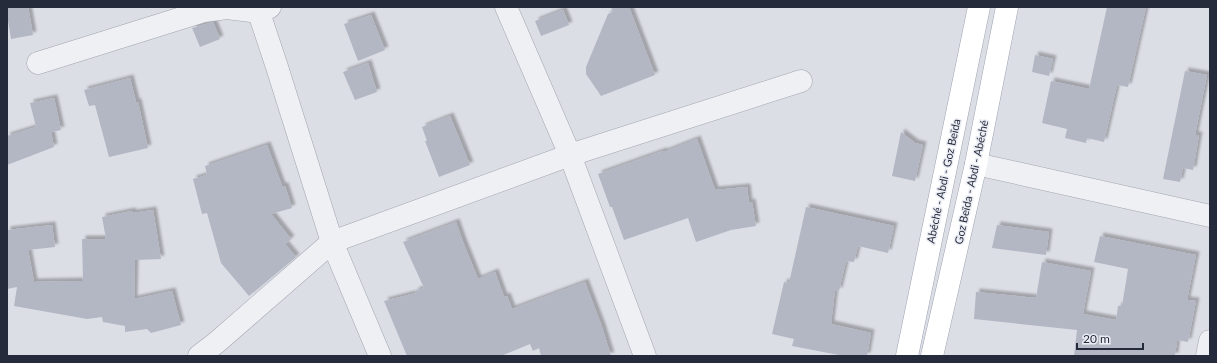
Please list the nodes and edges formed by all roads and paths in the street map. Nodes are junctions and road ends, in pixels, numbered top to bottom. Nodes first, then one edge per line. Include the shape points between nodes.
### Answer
1 (506, 7) edge
2 (979, 7) edge
3 (1007, 7) edge
4 (263, 9) edge
5 (38, 63) dead end
6 (801, 81) dead end
7 (570, 155) junction
8 (976, 164) junction
9 (1210, 216) edge
10 (332, 242) junction
11 (1210, 341) edge
12 (199, 356) edge
13 (380, 356) edge
14 (645, 356) edge
15 (907, 356) edge
16 (932, 356) edge
17 (1207, 356) edge

1 - 7 street
2 - 15 main road, Abéché - Abdi - Goz Beïda
3 - 8 main road, Goz Beïda - Abdi - Abéché
4 - 5 street via 227,8 204,12
4 - 10 street
6 - 7 street
7 - 10 street
7 - 14 street
8 - 9 street
8 - 16 main road, Goz Beïda - Abdi - Abéché
10 - 12 street
10 - 13 street
11 - 17 street

